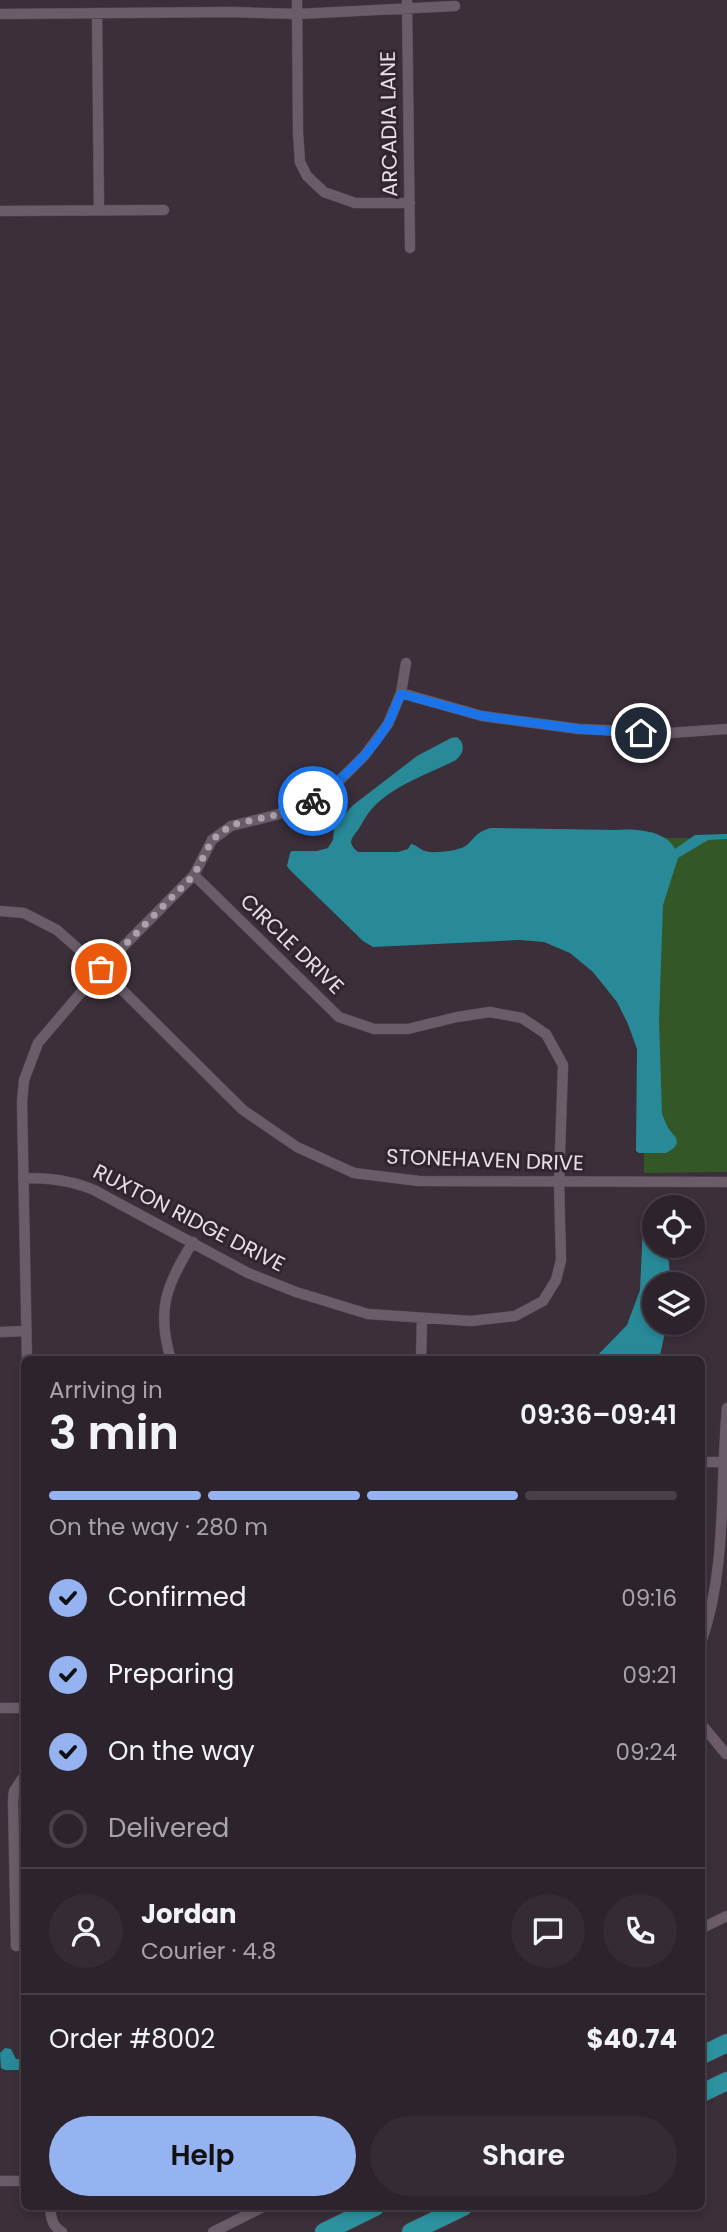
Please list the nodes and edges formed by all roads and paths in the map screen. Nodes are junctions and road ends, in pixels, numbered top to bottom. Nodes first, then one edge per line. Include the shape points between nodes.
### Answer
1 (45, 0) edge
2 (159, 0) edge
3 (230, 0) edge
4 (297, 0) edge
5 (407, 4) edge
6 (456, 6) dead end
7 (230, 12) junction
8 (45, 13) junction
9 (97, 13) junction
10 (159, 13) junction
11 (0, 14) edge
12 (298, 14) junction
13 (410, 203) junction
14 (99, 210) junction
15 (164, 210) dead end
16 (0, 211) edge
17 (410, 248) dead end
18 (406, 663) dead end
19 (401, 694) junction
20 (727, 729) edge
21 (194, 875) junction
22 (0, 911) edge
23 (101, 969) junction
24 (23, 1178) junction
25 (559, 1182) junction
26 (727, 1182) edge
27 (193, 1242) junction
28 (422, 1318) junction
29 (26, 1331) junction
30 (0, 1332) edge
31 (27, 1356) edge
32 (170, 1356) edge
33 (421, 1356) edge
34 (727, 1408) edge
35 (705, 1462) edge
36 (725, 1462) edge
37 (705, 1632) edge
38 (0, 1708) edge
39 (21, 1708) edge
40 (705, 1729) edge
41 (726, 1754) edge
42 (21, 1780) edge
43 (19, 1902) edge
44 (727, 1916) edge
45 (705, 1927) edge
46 (16, 1945) dead end
47 (727, 2043) edge
48 (705, 2054) edge
49 (727, 2081) edge
50 (705, 2092) edge
51 (0, 2181) edge
52 (21, 2181) edge
53 (50, 2210) edge
54 (257, 2210) edge
55 (369, 2210) edge
56 (458, 2210) edge
57 (62, 2232) edge
58 (213, 2232) edge
59 (324, 2232) edge
60 (411, 2232) edge

1 - 8 street
2 - 10 street
3 - 7 street
4 - 12 street
5 - 6 street
5 - 12 street
5 - 13 street, ARCADIA LANE
7 - 10 street
7 - 12 street
8 - 9 street
8 - 11 street
9 - 10 street
9 - 14 street
12 - 13 street via 298,134 300,162 307,176 324,192 355,204
13 - 17 street, ARCADIA LANE
14 - 15 street
14 - 16 street
18 - 19 street
19 - 20 street via 482,716 579,729 669,733
19 - 21 street via 388,724 341,779 313,802 231,825 212,840
21 - 23 street
21 - 25 street, CIRCLE DRIVE via 339,1017 374,1029 408,1029 491,1012 522,1018 546,1034 563,1065
22 - 23 street, STONEHAVEN DRIVE via 24,913 57,930
23 - 24 street via 38,1043 24,1080
23 - 25 street, STONEHAVEN DRIVE via 243,1110 297,1147 354,1173 419,1181
24 - 27 street, RUXTON RIDGE DRIVE via 73,1181
24 - 29 street
25 - 26 street, STONEHAVEN DRIVE
25 - 28 street, RUXTON RIDGE DRIVE via 561,1260 556,1280 542,1301 515,1316 471,1321
27 - 28 street, RUXTON RIDGE DRIVE via 248,1273 296,1292 368,1314
27 - 32 street via 173,1273 163,1306 163,1336
28 - 33 street
29 - 30 street
29 - 31 street
34 - 36 street
35 - 36 street
36 - 37 street via 723,1557
38 - 39 street
40 - 41 street
42 - 43 street via 13,1801
43 - 46 street
44 - 45 street
47 - 48 highway
49 - 50 highway
51 - 52 street
53 - 57 street
54 - 58 street
55 - 59 highway
56 - 60 highway

